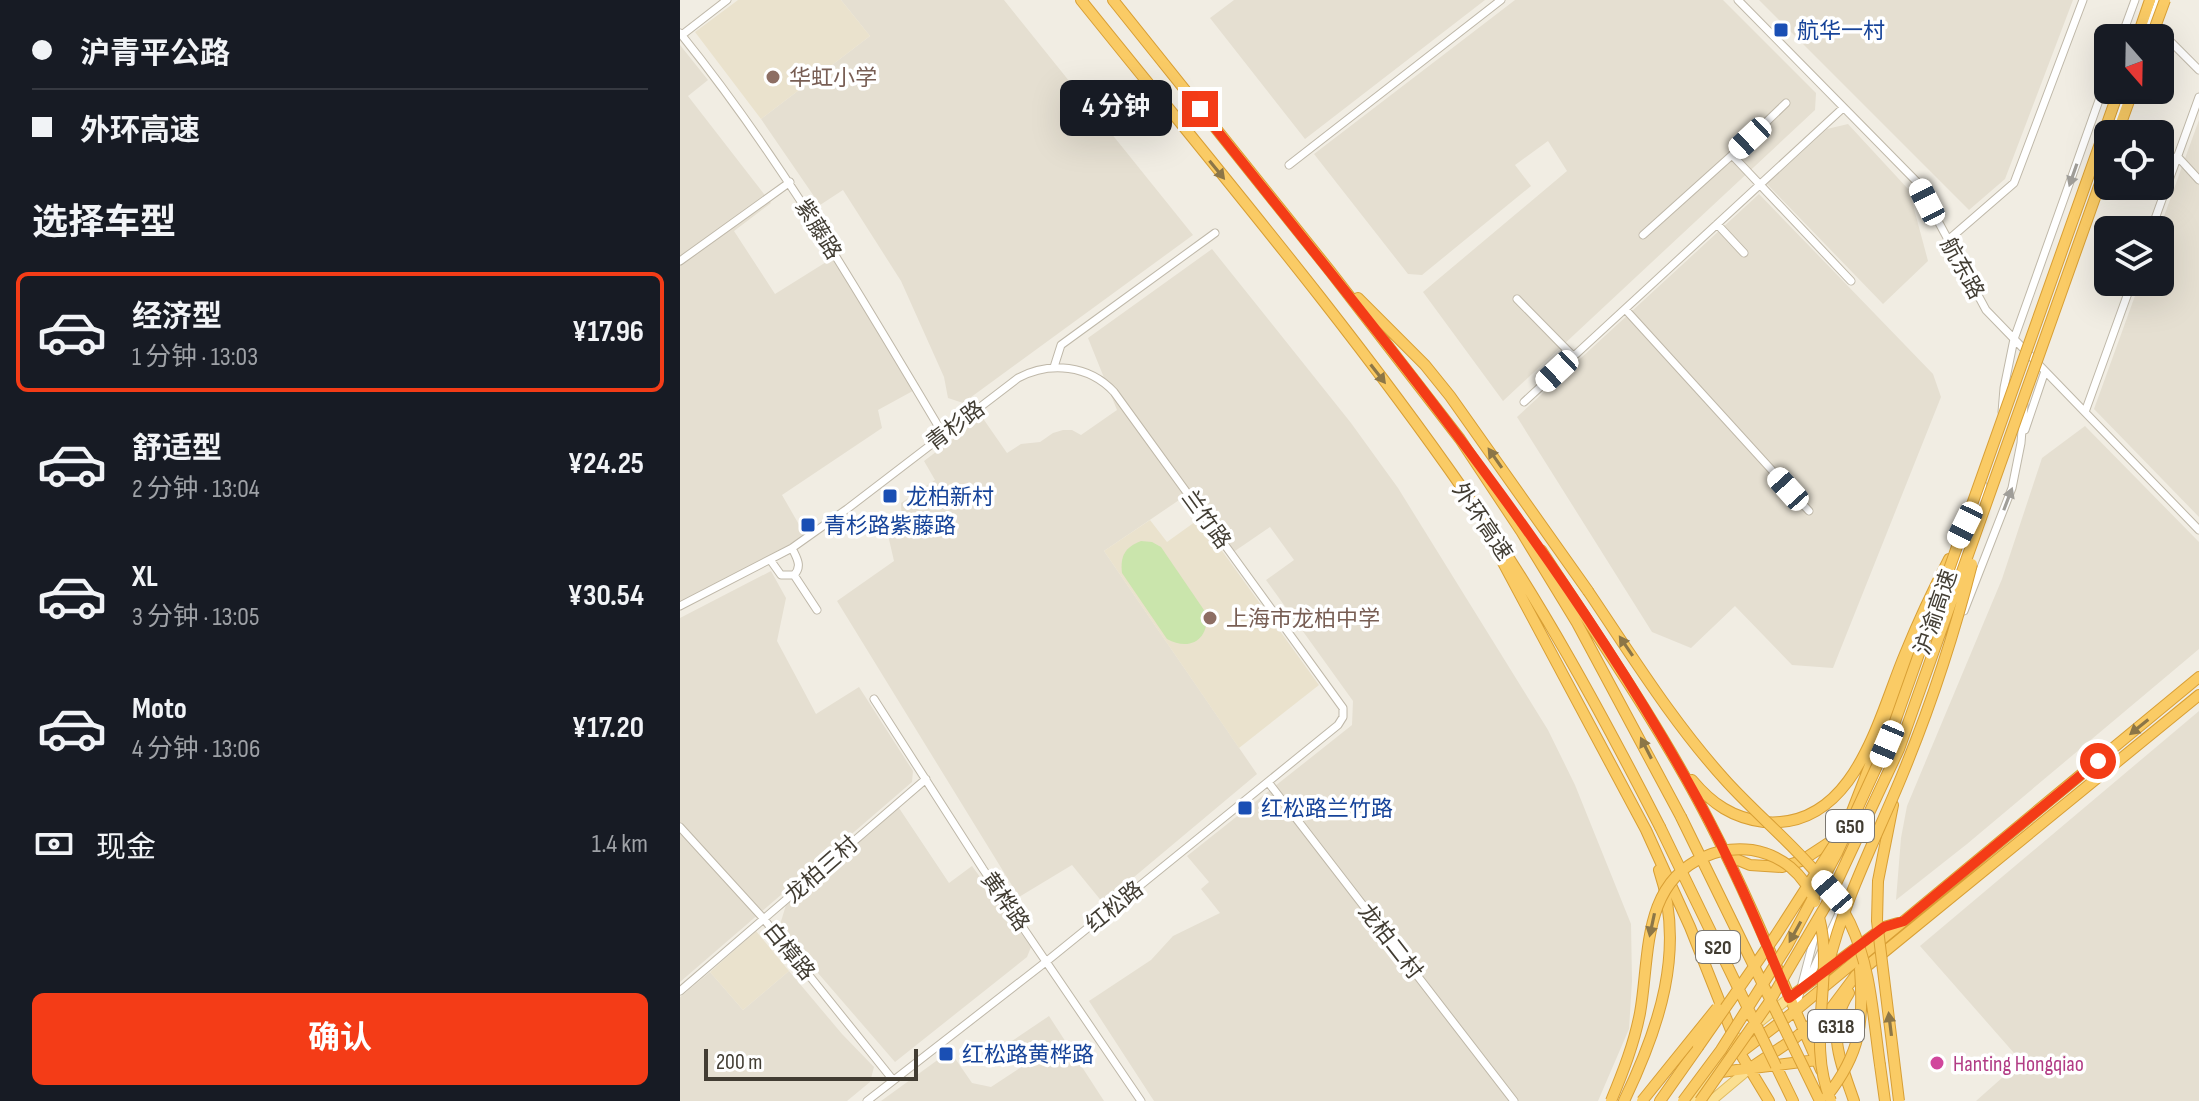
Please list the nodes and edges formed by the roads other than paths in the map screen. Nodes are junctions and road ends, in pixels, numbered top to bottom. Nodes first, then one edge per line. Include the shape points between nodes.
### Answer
1 (727, 0) edge
2 (1079, 0) edge
3 (1114, 0) edge
4 (1501, 0) edge
5 (1738, 0) edge
6 (2083, 0) edge
7 (2135, 0) edge
8 (2150, 0) edge
9 (2162, 0) edge
10 (2126, 24) edge
11 (2142, 24) edge
12 (2153, 24) edge
13 (681, 34) edge
14 (2174, 45) edge
15 (2199, 70) edge
16 (2199, 97) edge
17 (1786, 103) dead end
18 (2098, 104) edge
19 (2114, 104) edge
20 (1843, 108) junction
21 (1732, 155) junction
22 (2177, 156) junction
23 (1289, 165) dead end
24 (2199, 180) edge
25 (790, 182) junction
26 (1760, 184) junction
27 (2094, 187) edge
28 (2094, 200) edge
29 (2156, 216) edge
30 (1717, 224) junction
31 (1215, 233) dead end
32 (1643, 235) dead end
33 (1947, 241) junction
34 (1744, 253) dead end
35 (680, 261) edge
36 (1330, 271) junction
37 (1851, 281) dead end
38 (2127, 296) edge
39 (1517, 299) dead end
40 (1625, 309) junction
41 (2014, 339) junction
42 (1573, 356) junction
43 (2035, 360) junction
44 (1054, 367) junction
45 (2045, 371) junction
46 (1524, 402) dead end
47 (2085, 412) junction
48 (943, 434) junction
49 (1460, 439) junction
50 (2021, 443) junction
51 (1465, 492) junction
52 (1991, 493) junction
53 (1809, 511) dead end
54 (1965, 525) junction
55 (2199, 530) edge
56 (792, 548) junction
57 (771, 561) junction
58 (794, 575) junction
59 (680, 606) edge
60 (817, 610) dead end
61 (1933, 630) junction
62 (2199, 677) edge
63 (2199, 695) edge
64 (874, 699) dead end
65 (1339, 701) joint
66 (1653, 724) junction
67 (1903, 773) junction
68 (926, 779) junction
69 (1268, 782) junction
70 (1862, 801) junction
71 (680, 827) edge
72 (1646, 830) junction
73 (1726, 855) junction
74 (763, 918) junction
75 (1904, 921) junction
76 (1850, 924) junction
77 (1776, 935) junction
78 (1874, 960) junction
79 (1047, 961) junction
80 (1803, 989) junction
81 (680, 991) edge
82 (1821, 996) junction
83 (1789, 998) junction
84 (1768, 1004) junction
85 (1795, 1011) junction
86 (1804, 1031) junction
87 (1735, 1041) junction
88 (1740, 1053) junction
89 (1817, 1060) junction
90 (1749, 1069) junction
91 (1721, 1072) junction
92 (893, 1080) junction
93 (867, 1101) edge
94 (1141, 1101) edge
95 (1514, 1101) edge
96 (1611, 1101) edge
97 (1624, 1101) edge
98 (1642, 1101) edge
99 (1660, 1101) edge
100 (1683, 1101) edge
101 (1691, 1101) edge
102 (1700, 1101) edge
103 (1709, 1101) edge
104 (1769, 1101) edge
105 (1792, 1101) edge
106 (1822, 1101) edge
107 (1833, 1101) edge
108 (1854, 1101) edge
109 (1885, 1101) edge
110 (1899, 1101) edge

1 - 13 street
2 -> 51 highway, 外环高速 / S20 via 1310,287
3 - 36 highway, 外环高速 / S20
4 - 23 street
5 - 20 street, 航东路
6 - 33 street via 2014,183
7 - 10 street
8 - 11 highway
9 - 12 highway, bridge
13 - 25 street, 紫藤路
14 - 15 street
16 - 22 street
17 - 21 street
18 -> 41 street
19 - 54 highway, 沪渝高速 / G50, bridge
20 - 26 street
20 - 33 street, 航东路 via 1917,182
21 - 26 street
21 - 32 street
22 - 24 street
22 - 29 street
25 - 35 street
25 - 48 street, 紫藤路
26 - 30 street
26 - 37 street
27 - 43 street
28 - 52 highway, 沪渝高速 / G50, bridge
30 - 34 street
30 - 40 street
31 - 44 street via 1061,345
33 - 41 street, 航东路 via 1986,310
36 - 49 highway, 外环高速 / S20
76 -> 36 highway, bridge via 1832,892 1696,746 1450,396
38 - 47 street
39 - 42 street
40 - 42 street
40 - 53 street
41 - 43 street, 航东路
41 - 61 street via 2001,429
42 - 46 street
43 - 45 street, 航东路
43 - 50 street via 2025,391
44 - 48 street, 青杉路 via 1018,378
44 - 65 street, 兰竹路 via 1088,373 1114,392
45 - 47 street, 航东路
45 - 50 street
47 - 55 street, 航东路
48 - 56 street, 青杉路
49 - 66 highway
106 -> 49 highway, 外环高速 / S20, bridge via 1681,817 1577,623
80 -> 50 street via 1882,818 2012,488
51 - 72 highway
51 - 105 highway, 外环高速 / S20, bridge via 1570,658 1660,827
52 - 67 highway, bridge via 1943,666
52 - 84 highway, 沪渝高速 / G50, bridge via 1893,764 1826,905
54 - 66 highway, bridge via 1863,758 1831,801 1798,819 1775,823 1719,807 1686,773
54 - 70 highway, 沪渝高速 / G50, bridge
56 - 57 street, 青杉路
56 - 58 street via 799,563
57 - 58 street via 781,575
57 - 59 street, 青杉路
58 - 60 street
61 - 73 highway via 1915,649 1851,814 1833,840 1782,867 1750,865
61 - 80 street via 1824,905
62 -> 75 highway, G318
63 - 78 highway, G318
64 - 68 street, 黄桦路
65 - 69 street, 红松路 via 1341,723
66 - 73 highway
67 - 82 highway, bridge via 1845,912
110 -> 67 highway, bridge via 1877,921 1884,840
68 - 74 street, 龙柏三村
68 - 79 street, 黄桦路
69 - 79 street, 红松路
69 - 95 street, 龙柏二村
70 - 77 highway, bridge
70 -> 100 highway, 沪渝高速 / G50, bridge via 1787,946
71 - 74 street, 白樟路
72 - 87 highway
72 - 97 highway via 1668,905 1670,956 1663,1003
73 - 83 highway
74 - 81 street, 龙柏三村
74 - 92 street, 白樟路
75 - 80 highway via 1884,927
75 - 85 highway, G318 via 1841,973 1828,994
76 - 106 highway, bridge via 1859,963 1861,1029 1851,1058
76 - 109 highway, bridge via 1865,962
77 - 98 highway, bridge
77 - 99 highway, bridge
78 - 86 highway, G318
78 - 108 highway, G318 via 1846,996 1836,1024 1837,1053
79 - 92 street, 红松路
79 - 94 street, 黄桦路
80 - 83 highway
80 - 85 street
82 -> 96 highway, bridge via 1822,929 1799,874 1775,858 1746,850 1716,852 1695,861 1673,880 1656,907 1640,1011
82 - 107 highway, bridge via 1820,1055
83 - 85 highway
83 - 87 main road
84 - 102 highway, 沪渝高速 / G50, bridge
84 - 103 highway, bridge
85 - 86 highway
85 - 88 highway, G318
86 - 89 highway
86 - 90 highway, G318
87 - 88 highway
87 - 101 main road
88 - 90 highway
88 - 91 main road
89 - 90 highway
89 - 107 highway
90 - 91 highway
90 - 103 main road
90 - 104 highway
91 - 101 main road
92 - 93 street, 红松路

